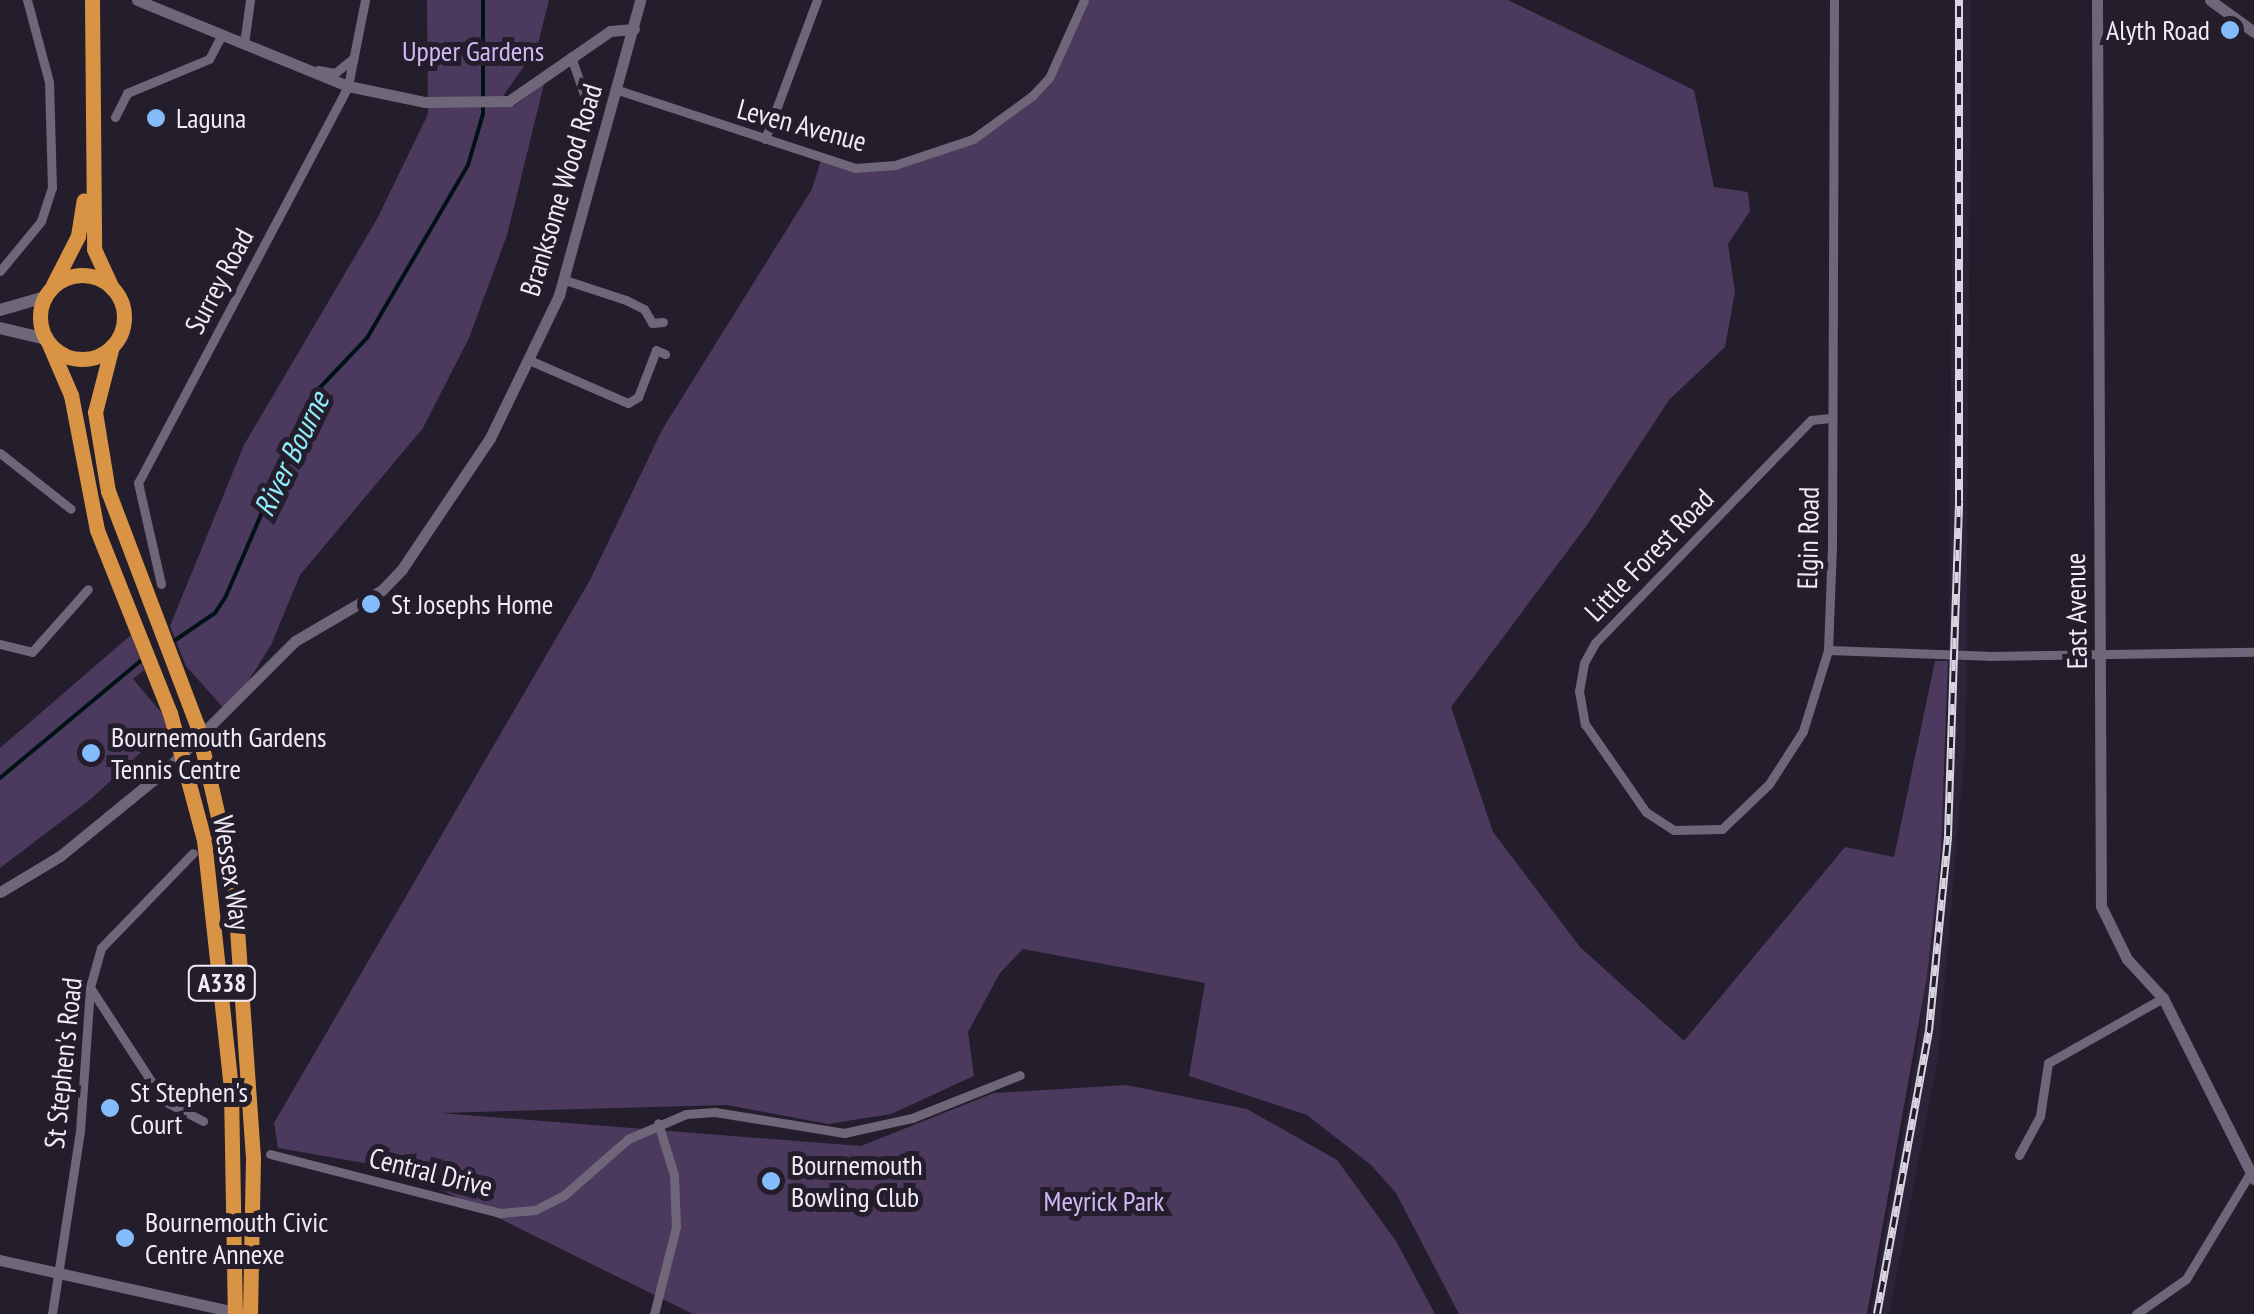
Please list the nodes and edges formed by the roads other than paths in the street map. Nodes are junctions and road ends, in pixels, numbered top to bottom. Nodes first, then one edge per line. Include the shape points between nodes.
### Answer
1 (27, 0) edge
2 (137, 0) edge
3 (250, 0) edge
4 (365, 0) edge
5 (640, 0) edge
6 (817, 0) edge
7 (1084, 0) edge
8 (1834, 0) edge
9 (2097, 0) edge
10 (2210, 0) edge
11 (92, 6) edge
12 (634, 29) junction
13 (2254, 32) edge
14 (222, 35) junction
15 (244, 44) junction
16 (353, 57) junction
17 (571, 57) junction
18 (303, 66) junction
19 (348, 86) junction
20 (618, 90) junction
21 (115, 117) dead end
22 (766, 138) junction
23 (90, 152) junction
24 (563, 187) dead end
25 (0, 271) edge
26 (565, 280) junction
27 (112, 288) junction
28 (48, 293) junction
29 (0, 310) edge
30 (664, 322) dead end
31 (0, 328) edge
32 (47, 341) junction
33 (112, 346) junction
34 (665, 354) dead end
35 (529, 360) junction
36 (1830, 418) junction
37 (0, 453) edge
38 (71, 510) dead end
39 (161, 584) dead end
40 (87, 594) dead end
41 (0, 644) edge
42 (1828, 650) junction
43 (2254, 652) edge
44 (2102, 656) junction
45 (193, 853) dead end
46 (0, 892) edge
47 (90, 987) junction
48 (2163, 998) junction
49 (1020, 1075) dead end
50 (203, 1122) dead end
51 (658, 1123) junction
52 (270, 1154) dead end
53 (2019, 1155) dead end
54 (2253, 1173) edge
55 (0, 1260) edge
56 (52, 1314) edge
57 (242, 1314) edge
58 (654, 1314) edge
59 (2136, 1314) edge

1 - 25 street via 50,82 52,188 41,221
2 - 14 street
3 - 15 street
4 - 16 street, Surrey Road
5 - 12 street, Branksome Wood Road
6 - 22 street
7 - 22 street, Leven Avenue via 1048,78 956,147 895,165 855,168
8 - 36 street, Elgin Road
9 - 44 street, East Avenue
10 - 13 street
11 - 23 highway
12 - 17 street via 610,31
12 - 20 street, Branksome Wood Road
14 - 15 street
14 - 21 street via 209,59 127,93
15 - 18 street
16 - 18 street via 335,73
16 - 19 street, Surrey Road
17 - 19 street via 508,101 482,105 425,102
17 - 24 street via 586,100
18 - 19 street
19 - 39 street, Surrey Road via 138,483
20 - 22 street, Leven Avenue
20 - 26 street, Branksome Wood Road
23 - 27 highway via 94,249
23 - 28 highway via 78,236
26 - 30 street via 638,304 652,329
26 - 35 street, Branksome Wood Road
27 - 28 highway via 78,275
27 - 33 highway via 124,317
28 - 29 main road
28 - 32 highway via 40,314
31 - 32 main road
32 - 33 highway via 80,360
32 - 57 highway, Wessex Way / A338 via 71,395 97,530 170,712 197,808 222,973
33 - 57 highway, Wessex Way / A338 via 99,382 96,427 115,518 185,689 219,808 242,962 253,1158
34 - 35 street via 656,350 638,397 628,403
35 - 46 street, Branksome Wood Road via 490,438 382,590 296,641 154,780 60,856
36 - 42 street, Elgin Road
36 - 42 street, Little Forest Road via 1811,420 1595,643 1580,677 1581,714 1646,812 1674,830 1714,832 1730,825 1769,784 1804,731
37 - 38 street
40 - 41 street via 32,652
42 - 44 street
43 - 44 street
44 - 48 street, East Avenue via 2102,906 2126,959
45 - 47 street, St Stephen's Road via 102,948
47 - 50 street via 164,1101
47 - 56 street, St Stephen's Road via 80,1131
48 - 53 street via 2048,1064 2040,1116
48 - 54 street, East Avenue
49 - 51 street, Central Drive via 861,1131 815,1133 715,1112
51 - 52 street, Central Drive via 536,1210 500,1212
51 - 58 street via 676,1200
54 - 59 street via 2186,1279
55 - 57 street

